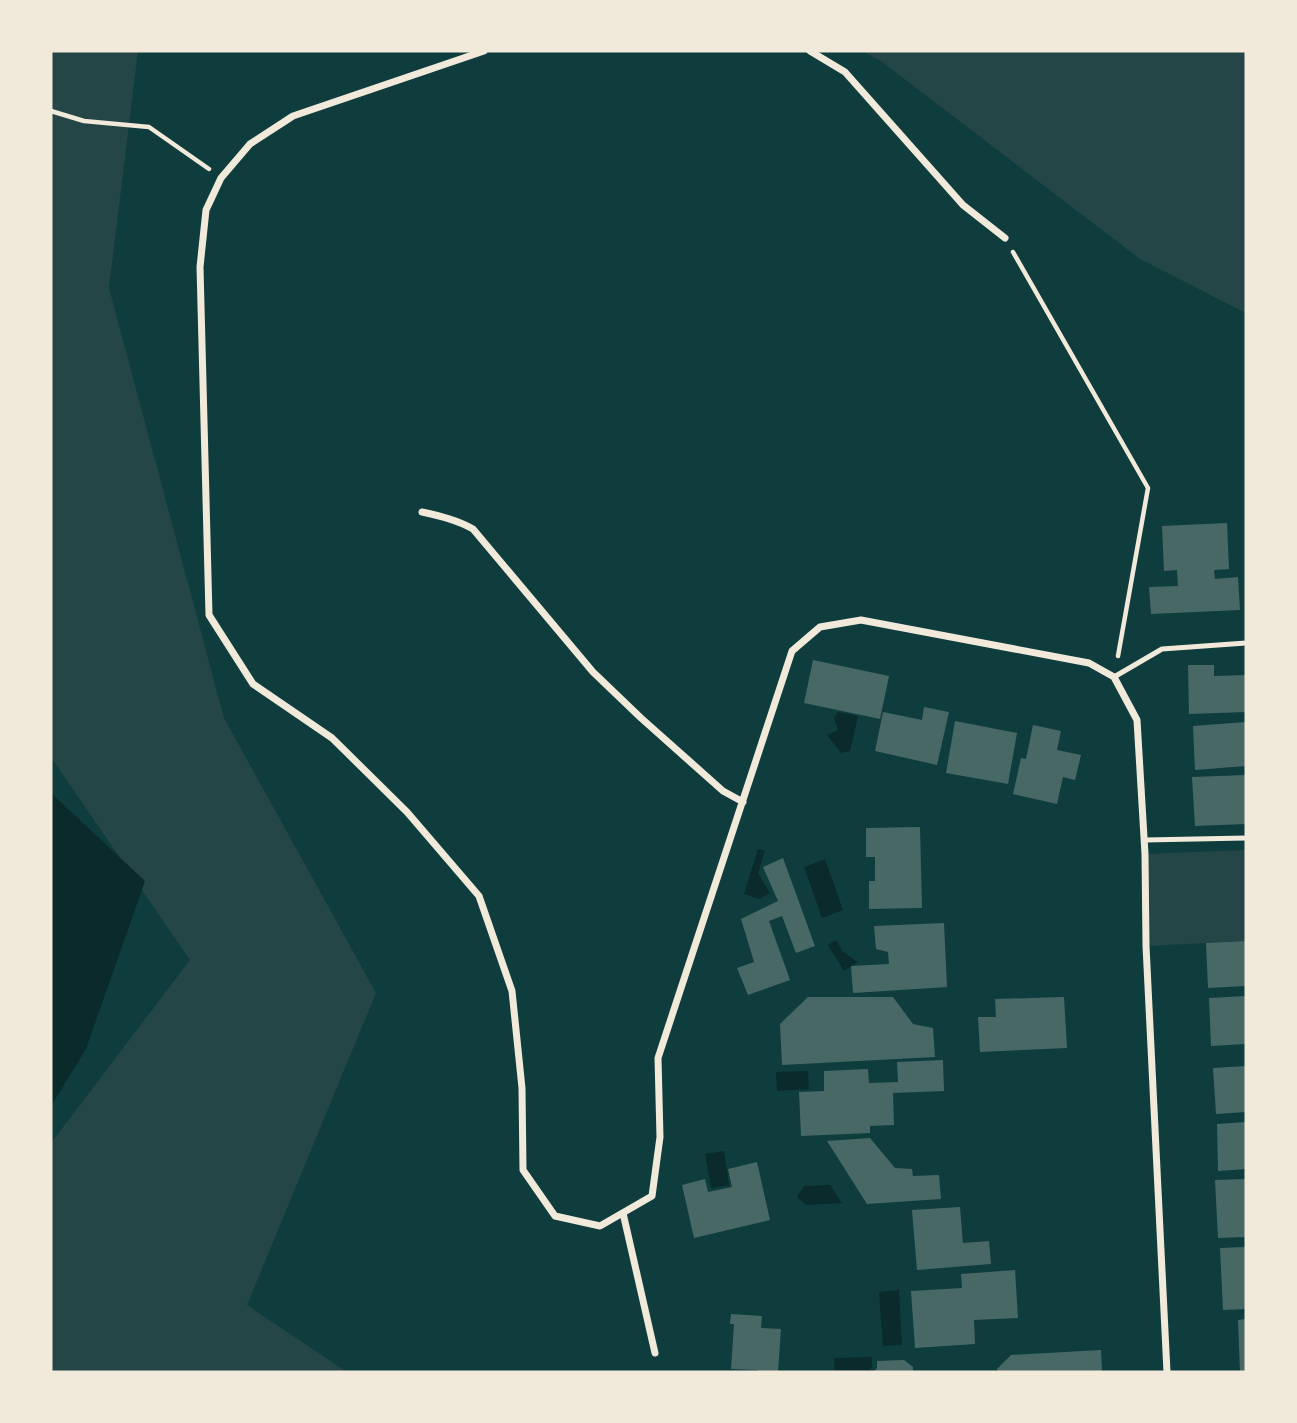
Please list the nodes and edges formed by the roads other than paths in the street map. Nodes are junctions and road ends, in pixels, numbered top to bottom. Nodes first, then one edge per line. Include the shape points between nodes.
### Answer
1 (484, 51) edge
2 (810, 51) edge
3 (1005, 238) road end
4 (422, 512) dead end
5 (1246, 643) edge
6 (1114, 677) junction
7 (743, 802) junction
8 (1246, 838) edge
9 (1145, 840) junction
10 (623, 1213) junction
11 (655, 1353) dead end
12 (1167, 1372) edge

1 - 10 street via 293,116 250,144 221,178 206,210 200,267 209,615 253,684 332,738 407,813 479,896 512,991 522,1088 523,1170 555,1216 600,1226
2 - 3 street via 845,72 962,205
4 - 7 street via 473,529 593,672 723,791
5 - 6 lane via 1162,649
6 - 7 street via 1089,663 861,620 820,626 792,651
6 - 9 street via 1137,720
7 - 10 street via 658,1058 660,1137 652,1196
8 - 9 lane
9 - 12 street
10 - 11 street

